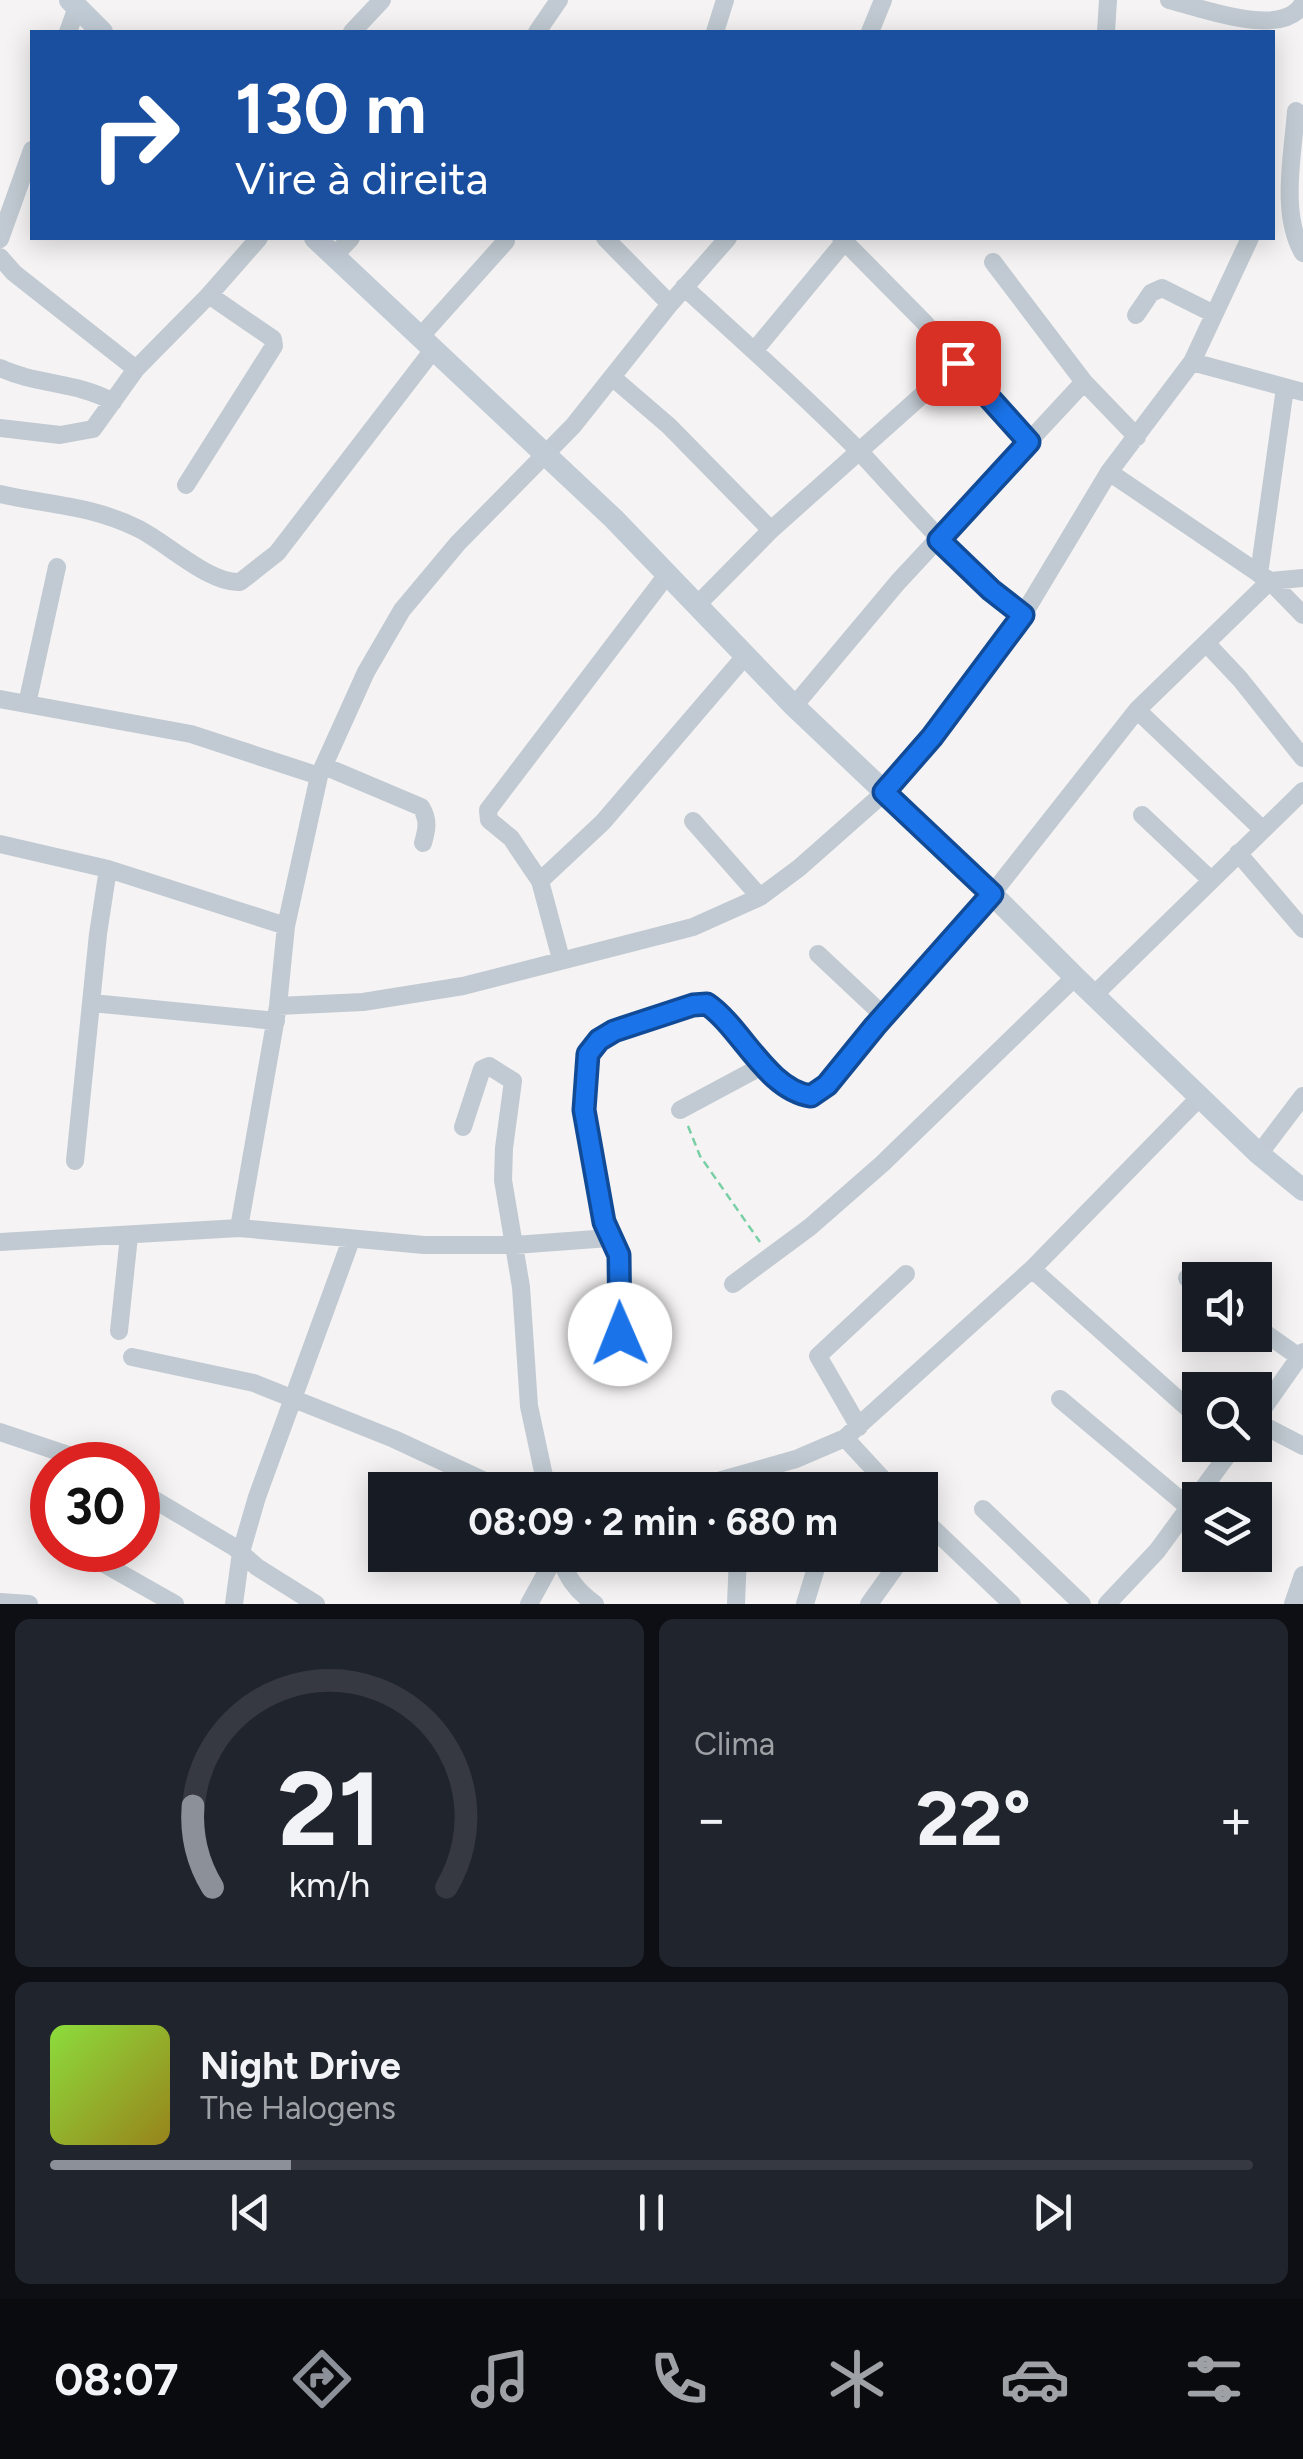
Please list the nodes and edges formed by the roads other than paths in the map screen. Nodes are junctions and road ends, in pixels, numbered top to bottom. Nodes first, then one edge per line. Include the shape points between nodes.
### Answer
1 (382, 0) edge
2 (559, 0) edge
3 (726, 0) edge
4 (883, 0) edge
5 (1108, 0) edge
6 (1169, 0) edge
7 (1303, 3) edge
8 (74, 4) edge
9 (68, 30) edge
10 (100, 30) edge
11 (354, 30) edge
12 (537, 30) edge
13 (716, 30) edge
14 (871, 30) edge
15 (1106, 30) edge
16 (1296, 111) dead end
17 (30, 156) edge
18 (1297, 183) edge
19 (1275, 195) edge
20 (1298, 219) edge
21 (0, 239) edge
22 (256, 240) edge
23 (318, 240) edge
24 (349, 240) edge
25 (607, 240) edge
26 (726, 240) edge
27 (842, 240) edge
28 (844, 240) edge
29 (1249, 240) edge
30 (506, 241) dead end
31 (1303, 253) edge
32 (335, 255) junction
33 (0, 257) edge
34 (993, 262) dead end
35 (684, 287) junction
36 (209, 295) junction
37 (670, 304) junction
38 (1214, 314) junction
39 (1136, 316) dead end
40 (427, 343) junction
41 (754, 351) junction
42 (1192, 362) junction
43 (958, 363) junction
44 (0, 368) edge
45 (136, 369) junction
46 (612, 377) junction
47 (1084, 382) junction
48 (1294, 390) edge
49 (113, 402) junction
50 (0, 428) edge
51 (1137, 438) junction
52 (1029, 442) junction
53 (860, 452) junction
54 (547, 455) junction
55 (1109, 472) junction
56 (186, 485) dead end
57 (0, 494) edge
58 (772, 530) junction
59 (939, 540) junction
60 (57, 567) dead end
61 (666, 576) junction
62 (1265, 577) junction
63 (1303, 578) edge
64 (696, 606) junction
65 (1023, 615) junction
66 (1303, 615) edge
67 (1207, 644) junction
68 (746, 655) junction
69 (0, 699) edge
70 (27, 704) junction
71 (794, 706) junction
72 (1137, 710) junction
73 (1303, 758) edge
74 (321, 771) junction
75 (1303, 791) edge
76 (884, 792) junction
77 (1142, 814) dead end
78 (693, 821) dead end
79 (1263, 830) junction
80 (423, 843) dead end
81 (0, 844) edge
82 (1238, 854) junction
83 (108, 869) junction
84 (1211, 880) junction
85 (540, 881) junction
86 (992, 894) junction
87 (760, 897) junction
88 (286, 926) junction
89 (1303, 929) edge
90 (818, 954) dead end
91 (561, 959) junction
92 (1075, 978) junction
93 (1094, 996) junction
94 (92, 1003) junction
95 (277, 1014) junction
96 (884, 1016) junction
97 (764, 1065) junction
98 (1201, 1096) junction
99 (1303, 1096) edge
100 (680, 1110) road end
101 (463, 1127) dead end
102 (1259, 1154) junction
103 (76, 1162) dead end
104 (1303, 1190) edge
105 (239, 1228) junction
106 (128, 1236) junction
107 (609, 1238) junction
108 (351, 1240) junction
109 (515, 1244) junction
110 (1, 1248) edge
111 (1032, 1270) junction
112 (906, 1274) dead end
113 (733, 1284) dead end
114 (120, 1331) dead end
115 (620, 1334) dead end
116 (1272, 1336) edge
117 (1301, 1354) edge
118 (132, 1357) dead end
119 (1272, 1396) edge
120 (292, 1399) junction
121 (1060, 1399) dead end
122 (1182, 1403) edge
123 (1272, 1429) edge
124 (0, 1432) edge
125 (852, 1433) junction
126 (30, 1442) edge
127 (1303, 1446) edge
128 (464, 1472) edge
129 (543, 1472) edge
130 (750, 1472) edge
131 (880, 1472) edge
132 (1182, 1501) edge
133 (160, 1503) edge
134 (982, 1509) dead end
135 (1182, 1520) edge
136 (938, 1537) edge
137 (241, 1552) junction
138 (119, 1572) edge
139 (548, 1572) edge
140 (565, 1572) edge
141 (737, 1572) edge
142 (815, 1572) edge
143 (892, 1572) edge
144 (1303, 1575) edge
145 (1116, 1601) edge
146 (0, 1602) edge
147 (28, 1604) edge
148 (175, 1604) edge
149 (234, 1604) edge
150 (316, 1604) edge
151 (529, 1604) edge
152 (595, 1604) edge
153 (736, 1604) edge
154 (805, 1604) edge
155 (869, 1604) edge
156 (1012, 1604) edge
157 (1082, 1604) edge
158 (1294, 1604) edge

1 - 11 street
2 - 12 street
3 - 13 street
4 - 14 street
5 - 15 street
6 - 7 street via 1269,23 1288,20
8 - 9 street
8 - 10 street
16 - 18 street
17 - 21 street
18 - 19 street
18 - 20 street
20 - 31 street
22 - 36 street
23 - 32 street
24 - 32 street
25 - 37 street
26 - 35 street
27 - 41 street
28 - 43 street
29 - 38 street
30 - 40 street
32 - 40 street
33 - 45 street
34 - 47 street
35 - 37 street
35 - 41 street
36 - 45 street
36 - 56 street via 275,342
37 - 46 street
38 - 39 street via 1162,288
38 - 42 street
40 - 54 street
40 - 57 street via 277,553 240,582 82,506
41 - 53 street
42 - 48 street
42 - 51 street
43 - 52 street
43 - 53 street
44 - 49 street
45 - 49 street
46 - 54 street
46 - 58 street
47 - 51 street
47 - 52 street
48 - 62 street
49 - 50 street via 93,429 78,434
51 - 55 street
52 - 59 street
53 - 58 street
53 - 59 street
54 - 61 street
54 - 74 street via 402,610
55 - 62 street
55 - 65 street
58 - 64 street
59 - 65 street
59 - 71 street
60 - 70 street
61 - 64 street
61 - 85 street via 488,810
62 - 63 street
62 - 66 street
62 - 67 street
64 - 68 street
65 - 76 street
67 - 72 street
67 - 73 street
68 - 71 street
68 - 85 street via 625,798
69 - 70 street
70 - 74 street via 191,734
71 - 76 street
72 - 79 street
72 - 86 street
74 - 80 street via 421,807
74 - 88 street
75 - 79 street
76 - 86 street
76 - 87 street
77 - 84 street
78 - 87 street
79 - 82 street
81 - 83 street
82 - 84 street
82 - 89 street
83 - 88 street
83 - 94 street
84 - 93 street
85 - 91 street
86 - 92 street
86 - 96 street
87 - 91 street via 693,928
88 - 95 street
90 - 96 street
91 - 95 street via 464,986
92 - 93 street
92 - 113 street via 882,1164
93 - 98 street
94 - 95 street
94 - 103 street
95 - 105 street
96 - 97 street via 811,1096
97 - 100 street
97 - 107 street via 707,1004 599,1040 588,1054 584,1110
98 - 102 street
98 - 111 street
99 - 102 street
101 - 109 street via 478,1072 489,1066 507,1075 515,1088 504,1180
102 - 104 street
105 - 106 street
105 - 108 street
106 - 110 street
106 - 114 street
107 - 109 street
107 - 115 street via 619,1255
108 - 109 street
108 - 120 street
109 - 129 street via 529,1406
111 - 122 street
111 - 125 street
112 - 125 street via 818,1356
116 - 117 street
117 - 119 street
118 - 120 street via 238,1378
120 - 128 street
120 - 137 street
121 - 132 street
123 - 127 street
124 - 126 street
125 - 130 street
125 - 131 street
133 - 137 street
134 - 157 street
135 - 145 street
136 - 156 street
137 - 149 street
137 - 150 street
138 - 148 street
139 - 151 street
140 - 152 street
141 - 153 street
142 - 154 street
143 - 155 street
144 - 158 street
146 - 147 street

